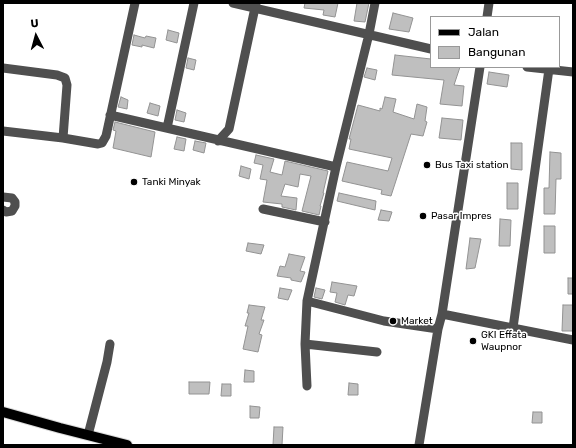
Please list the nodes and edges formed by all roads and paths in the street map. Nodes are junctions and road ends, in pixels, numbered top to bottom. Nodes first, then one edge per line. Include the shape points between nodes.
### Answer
1 (135, 3) edge
2 (194, 3) edge
3 (233, 3) edge
4 (375, 3) edge
5 (489, 3) edge
6 (256, 6) edge
7 (487, 16) edge
8 (369, 34) junction
9 (430, 49) edge
10 (3, 68) edge
11 (480, 68) edge
12 (538, 68) edge
13 (548, 69) junction
14 (573, 72) edge
15 (110, 115) junction
16 (167, 128) junction
17 (228, 129) junction
18 (3, 131) edge
19 (63, 138) junction
20 (218, 140) junction
21 (234, 144) junction
22 (336, 168) junction
23 (3, 197) edge
24 (263, 209) dead end
25 (3, 210) edge
26 (325, 222) junction
27 (307, 301) junction
28 (442, 314) junction
29 (513, 328) junction
30 (438, 329) junction
31 (573, 340) edge
32 (110, 344) dead end
33 (305, 344) junction
34 (377, 352) dead end
35 (307, 386) dead end
36 (3, 412) edge
37 (88, 435) junction
38 (127, 445) edge
39 (419, 445) edge

1 - 15 street
2 - 16 street
3 - 6 street
4 - 8 street
5 - 7 street
6 - 8 street
6 - 17 street
8 - 9 street
8 - 22 street
10 - 19 street via 65,78 68,85
11 - 28 street
12 - 13 street
13 - 14 street
13 - 29 street
15 - 16 street
15 - 19 street via 106,136 101,144
16 - 20 street
17 - 20 street
17 - 21 street
18 - 19 street
20 - 21 street
21 - 22 street
22 - 26 street
23 - 25 street via 12,198 15,206 12,211
24 - 26 street
26 - 27 street
27 - 30 street via 384,321
27 - 33 street
28 - 29 street
28 - 30 street
29 - 31 street
30 - 39 street
32 - 37 street
33 - 34 street
33 - 35 street
36 - 37 main road
37 - 38 main road

